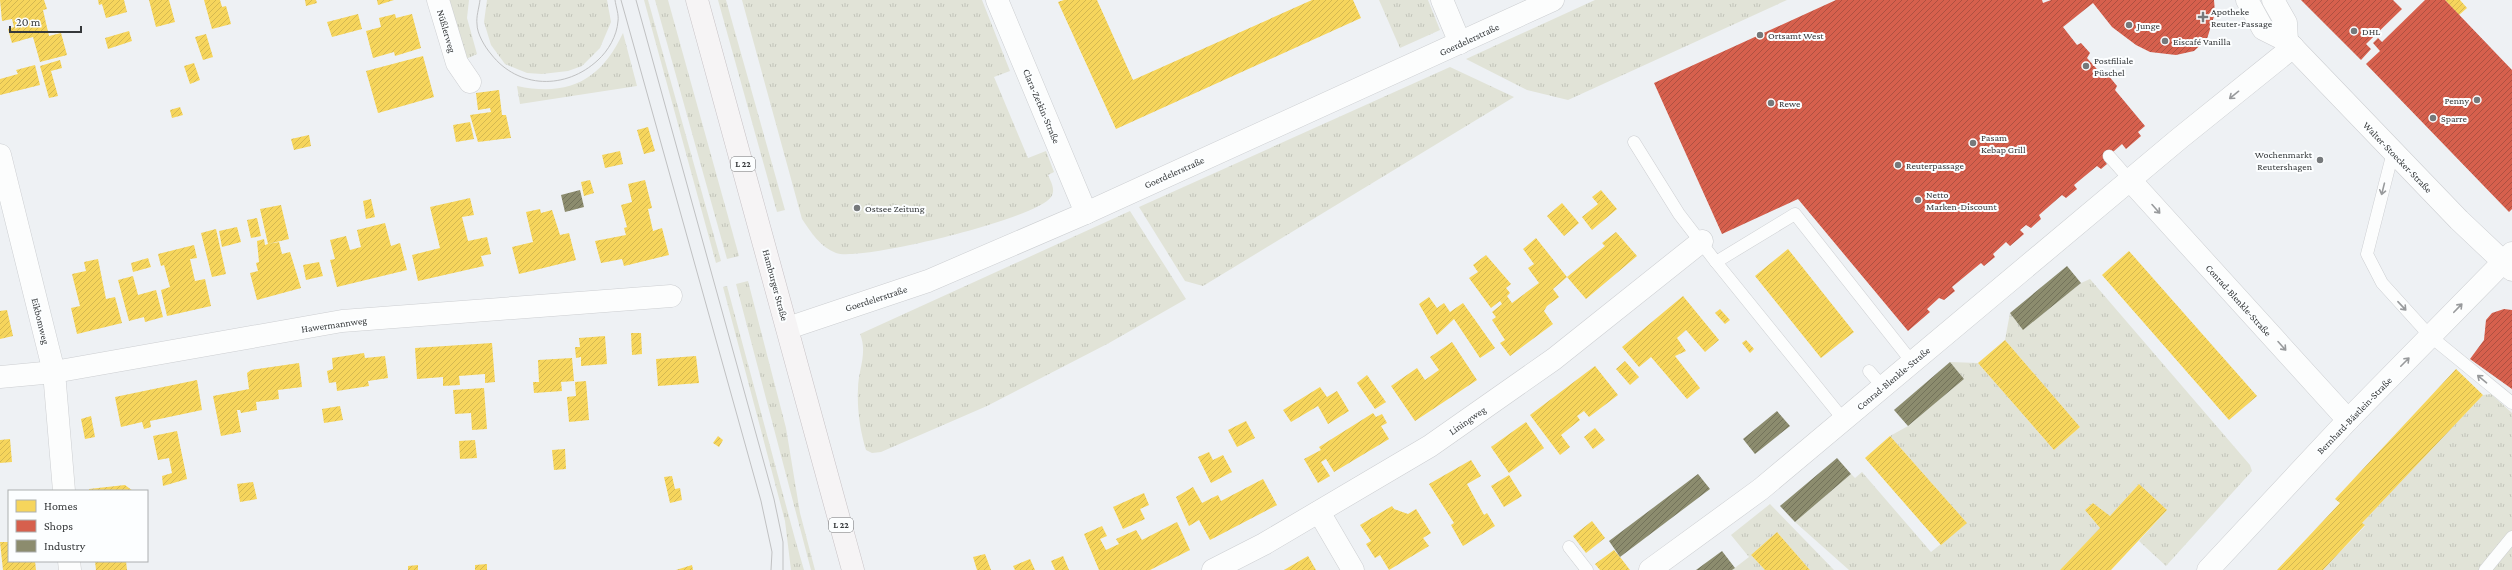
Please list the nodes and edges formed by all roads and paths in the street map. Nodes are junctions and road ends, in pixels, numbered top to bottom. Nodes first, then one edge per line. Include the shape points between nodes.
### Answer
1 (438, 0) edge
2 (697, 0) edge
3 (997, 0) edge
4 (1442, 0) edge
5 (1553, 0) edge
6 (2247, 0) edge
7 (2273, 0) edge
8 (1460, 43) junction
9 (2290, 44) junction
10 (470, 82) dead end
11 (1634, 142) dead end
12 (2393, 152) junction
13 (0, 155) edge
14 (2109, 156) dead end
15 (2130, 180) junction
16 (1086, 213) junction
17 (1702, 242) junction
18 (2509, 261) edge
19 (1716, 262) junction
20 (671, 296) dead end
21 (788, 328) junction
22 (2430, 336) junction
23 (1912, 362) junction
24 (54, 372) junction
25 (0, 377) edge
26 (2512, 404) edge
27 (1844, 419) junction
28 (2348, 420) junction
29 (64, 490) edge
30 (1319, 512) junction
31 (2512, 537) edge
32 (1569, 547) dead end
33 (853, 570) edge
34 (1213, 570) edge
35 (1353, 570) edge
36 (1587, 570) edge
37 (1650, 570) edge
38 (2208, 570) edge
39 (2485, 570) edge

1 - 10 street, Nüßlerweg via 457,63
2 - 21 main road, Hamburger Straße / L 22
3 - 16 street, Clara-Zetkin-Straße
4 - 8 street
5 - 8 street, Goerdelerstraße
6 - 9 street, Walter-Stoecker-Straße via 2263,30
7 - 9 street via 2286,23
8 - 16 street, Goerdelerstraße
9 - 12 street, Walter-Stoecker-Straße
9 -> 15 street, Conrad-Blenkle-Straße
11 - 17 lane via 1679,214
12 - 18 street, Walter-Stoecker-Straße
12 -> 22 lane via 2367,254 2382,283
13 - 24 street, Eikbomweg
14 - 15 lane
15 - 23 street, Conrad-Blenkle-Straße
15 -> 28 street, Conrad-Blenkle-Straße
16 - 21 street, Goerdelerstraße via 928,281
17 - 19 lane
17 - 30 street, Liningweg via 1554,359 1430,446
22 -> 18 street, Bernhard-Bästlein-Straße
19 - 23 lane via 1794,214
19 - 27 lane
20 - 24 street, Hawermannweg via 342,321
21 - 33 main road, Hamburger Straße / L 22
26 -> 22 lane
28 -> 22 street, Bernhard-Bästlein-Straße
23 - 27 street, Conrad-Blenkle-Straße via 1876,379
24 - 25 street, Hawermannweg
24 - 29 street, Eikbomweg
27 - 37 street, Conrad-Blenkle-Straße via 1761,489
28 - 38 street, Bernhard-Bästlein-Straße
30 - 34 street, Liningweg
30 - 35 street
31 - 39 lane
32 - 36 lane

